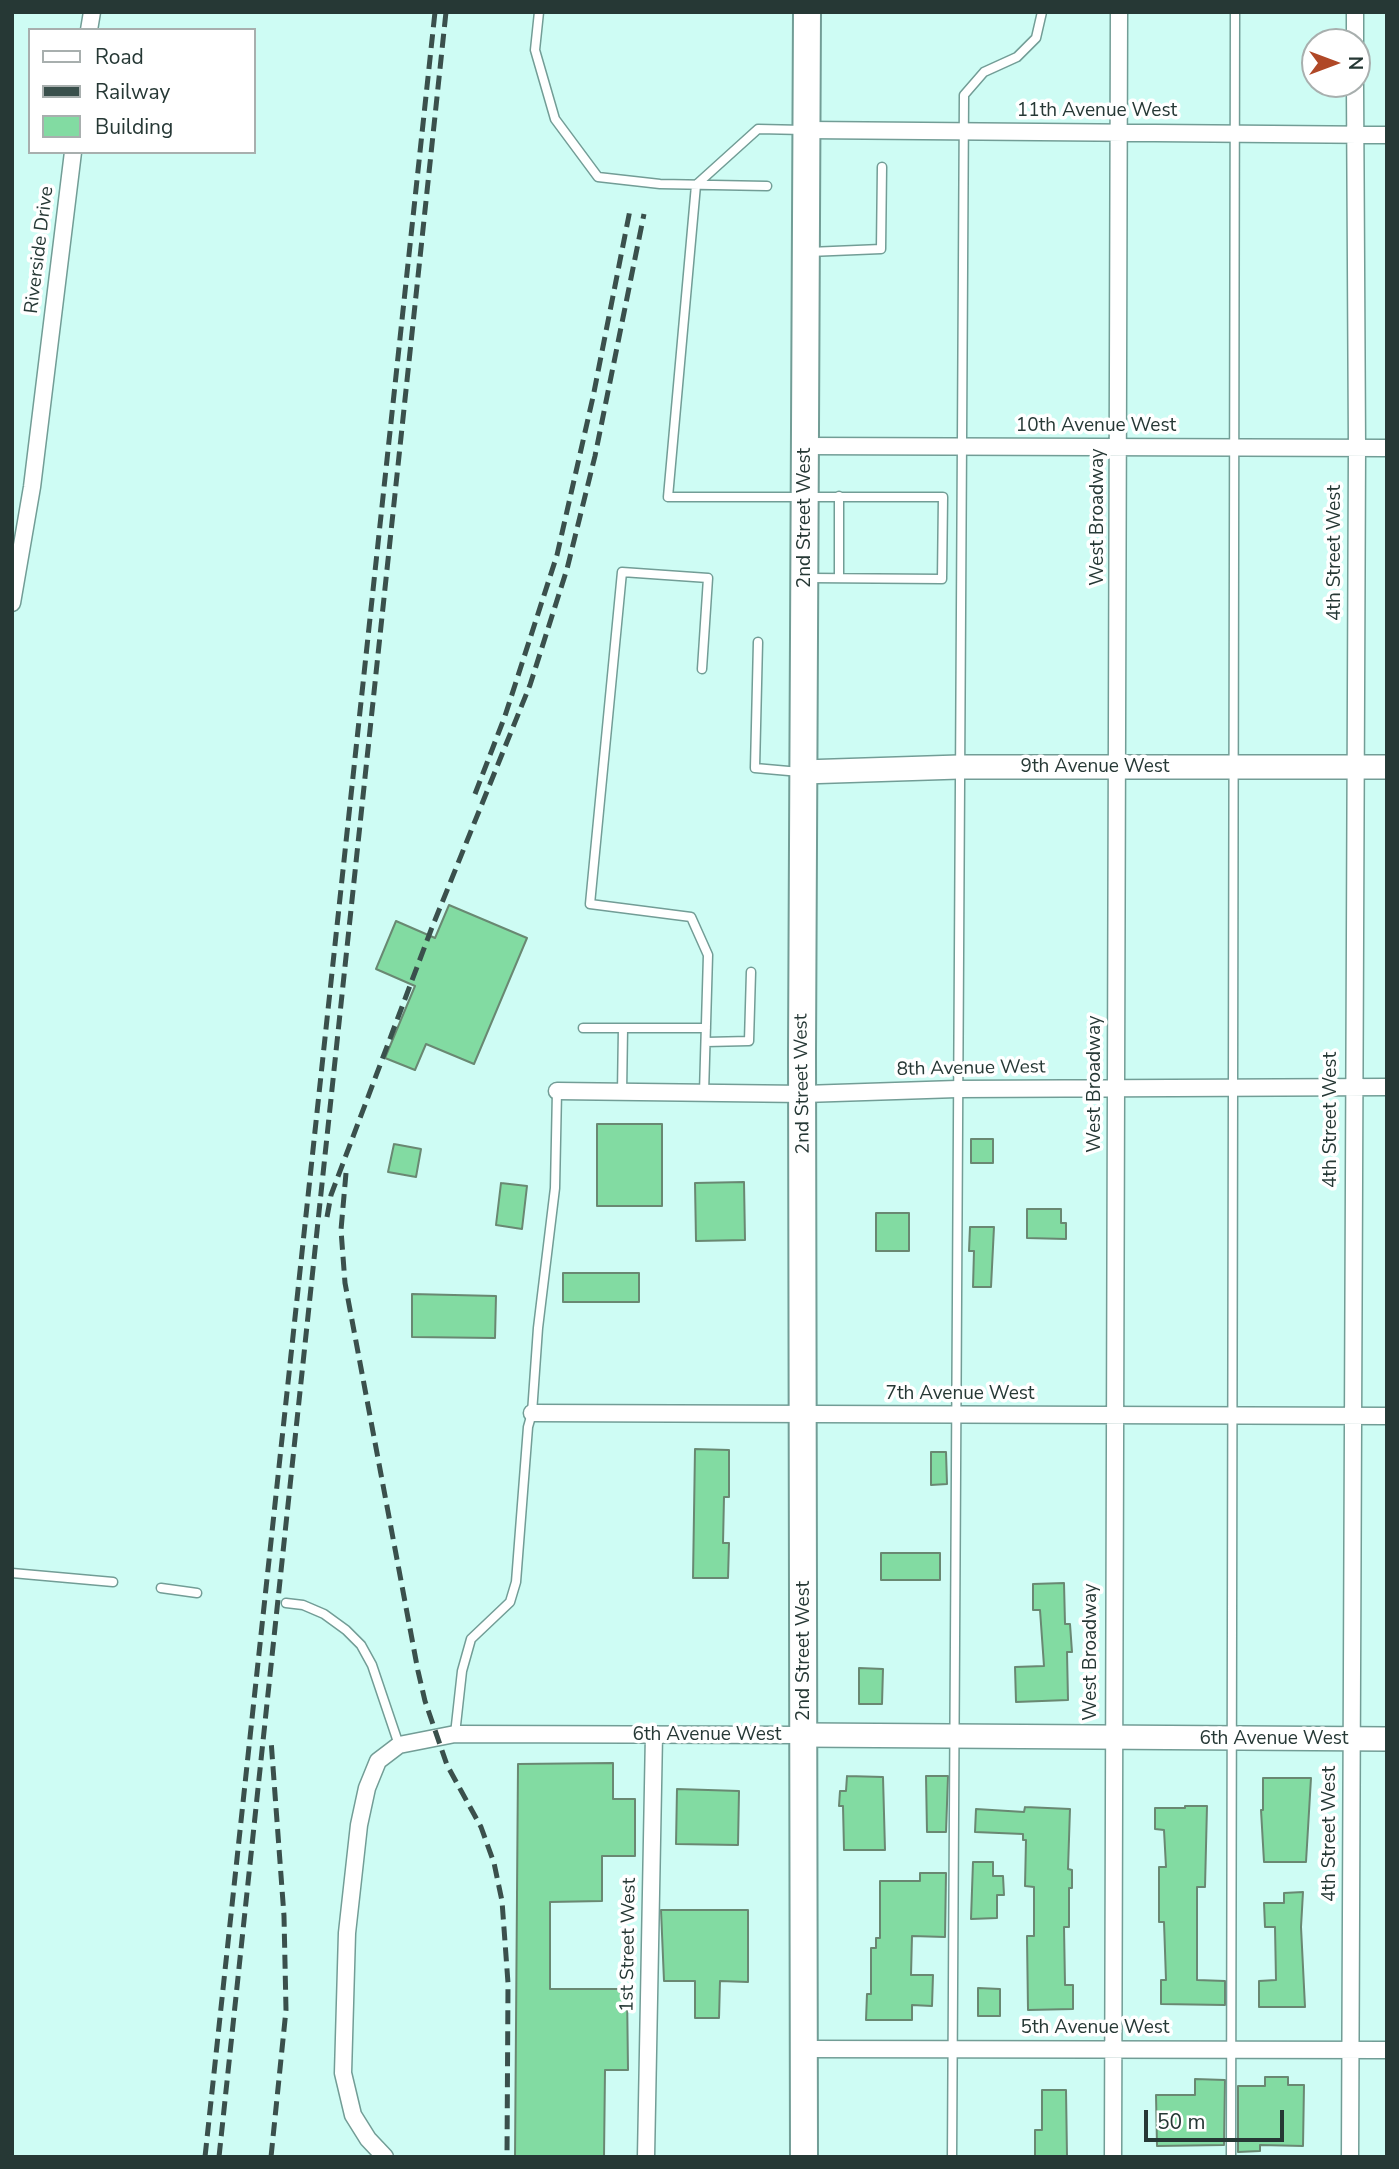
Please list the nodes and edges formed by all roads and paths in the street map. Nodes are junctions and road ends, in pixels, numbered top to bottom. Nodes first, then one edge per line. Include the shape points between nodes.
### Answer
1 (539, 12) edge
2 (807, 12) edge
3 (1042, 12) edge
4 (1119, 12) edge
5 (1235, 12) edge
6 (1355, 98) edge
7 (807, 130) junction
8 (963, 131) junction
9 (1119, 132) junction
10 (1235, 133) junction
11 (1355, 135) junction
12 (1387, 135) edge
13 (73, 154) edge
14 (882, 167) dead end
15 (696, 185) junction
16 (767, 186) dead end
17 (806, 252) junction
18 (806, 446) junction
19 (961, 447) junction
20 (1119, 447) junction
21 (1234, 448) junction
22 (1356, 448) junction
23 (1387, 448) edge
24 (805, 495) junction
25 (839, 496) junction
26 (804, 578) junction
27 (839, 578) junction
28 (12, 603) edge
29 (758, 642) dead end
30 (702, 669) dead end
31 (959, 767) junction
32 (1118, 767) junction
33 (1234, 767) junction
34 (1355, 767) junction
35 (1387, 767) edge
36 (803, 772) junction
37 (751, 972) dead end
38 (583, 1028) dead end
39 (623, 1028) junction
40 (706, 1028) junction
41 (706, 1042) junction
42 (1236, 1087) junction
43 (1352, 1087) junction
44 (1387, 1087) edge
45 (1116, 1088) junction
46 (957, 1089) junction
47 (557, 1091) joint
48 (622, 1093) junction
49 (704, 1093) junction
50 (804, 1094) junction
51 (532, 1413) junction
52 (804, 1414) junction
53 (955, 1415) junction
54 (1114, 1415) junction
55 (1234, 1416) junction
56 (1352, 1416) junction
57 (1387, 1416) edge
58 (12, 1573) edge
59 (113, 1582) dead end
60 (161, 1588) dead end
61 (197, 1592) dead end
62 (286, 1603) dead end
63 (455, 1734) junction
64 (654, 1734) junction
65 (804, 1735) junction
66 (953, 1737) junction
67 (1112, 1738) junction
68 (1231, 1739) junction
69 (1351, 1739) junction
70 (1387, 1739) edge
71 (399, 1745) junction
72 (804, 2049) junction
73 (952, 2049) junction
74 (1113, 2049) junction
75 (1232, 2049) junction
76 (1350, 2050) junction
77 (1387, 2050) edge
78 (385, 2157) edge
79 (646, 2157) edge
80 (804, 2157) edge
81 (952, 2157) edge
82 (1112, 2157) edge
83 (1231, 2157) edge
84 (1350, 2157) edge

1 - 15 lane via 535,50 555,119 598,177
2 - 7 main road, 2nd Street West
3 - 8 lane via 1036,38 1017,57 984,72 964,95
4 - 9 street, West Broadway
5 - 10 lane
6 - 11 street, 4th Street West
7 - 8 street, 11th Avenue West
7 - 15 lane via 758,129
7 - 17 main road, 2nd Street West
8 - 9 street, 11th Avenue West
8 - 19 lane
9 - 10 street, 11th Avenue West
9 - 20 street, West Broadway
10 - 11 street, 11th Avenue West
10 - 21 lane
11 - 12 street, 11th Avenue West
11 - 22 street, 4th Street West
13 - 28 street, Riverside Drive via 32,486
14 - 17 lane via 880,249
15 - 16 lane
15 - 24 lane via 667,497
17 - 18 main road, 2nd Street West
18 - 19 street, 10th Avenue West
18 - 24 main road, 2nd Street West
19 - 20 street, 10th Avenue West
19 - 31 lane
20 - 21 street, 10th Avenue West
20 - 32 street, West Broadway
21 - 22 street, 10th Avenue West
21 - 33 lane
22 - 23 street, 10th Avenue West
22 - 34 street, 4th Street West
24 - 25 lane
24 - 26 main road, 2nd Street West
25 - 27 lane
25 - 27 lane via 943,497 942,579
26 - 27 lane
26 - 36 main road, 2nd Street West
29 - 36 lane via 755,768
30 - 40 lane via 708,578 622,572 590,904 691,917 708,955
31 - 32 street, 9th Avenue West
31 - 36 street, 9th Avenue West
31 - 46 lane
32 - 33 street, 9th Avenue West
32 - 45 street, West Broadway
33 - 34 street, 9th Avenue West
33 - 42 lane
34 - 35 street, 9th Avenue West
34 - 43 street, 4th Street West
36 - 50 main road, 2nd Street West
37 - 41 lane via 750,1041
38 - 39 lane
39 - 40 lane
39 - 48 lane
40 - 41 lane
41 - 49 lane
42 - 43 street, 8th Avenue West
42 - 45 street, 8th Avenue West
42 - 55 lane
43 - 44 street, 8th Avenue West
43 - 56 street, 4th Street West
45 - 46 street, 8th Avenue West
45 - 54 street, West Broadway
46 - 50 street, 8th Avenue West
46 - 53 lane
47 - 48 street, 8th Avenue West
47 - 51 lane via 555,1188
48 - 49 street, 8th Avenue West
49 - 50 street, 8th Avenue West
50 - 52 main road, 2nd Street West
51 - 52 street, 7th Avenue West
51 - 63 lane via 516,1583 510,1602 471,1639 462,1671
52 - 53 street, 7th Avenue West
52 - 65 main road, 2nd Street West
53 - 54 street, 7th Avenue West
53 - 66 lane
54 - 55 street, 7th Avenue West
54 - 67 street, West Broadway
55 - 56 street, 7th Avenue West
55 - 68 lane
56 - 57 street, 7th Avenue West
56 - 69 street, 4th Street West
58 - 59 lane
60 - 61 lane
62 - 71 lane via 324,1614 361,1645
63 - 64 street, 6th Avenue West
63 - 71 street, 6th Avenue West
64 - 65 street, 6th Avenue West
64 - 79 street, 1st Street West
65 - 66 street, 6th Avenue West
65 - 72 main road, 2nd Street West
66 - 67 street, 6th Avenue West
66 - 73 lane
67 - 68 street, 6th Avenue West
67 - 74 street, West Broadway
68 - 69 street, 6th Avenue West
68 - 75 lane
69 - 70 street, 6th Avenue West
69 - 76 street, 4th Street West
71 - 78 street via 378,1761 367,1788 347,1933 343,2073 353,2115
72 - 73 street, 5th Avenue West
72 - 80 main road, 2nd Street West
73 - 74 street, 5th Avenue West
73 - 81 lane
74 - 75 street, 5th Avenue West
74 - 82 street, West Broadway
75 - 76 street, 5th Avenue West
75 - 83 lane
76 - 77 street, 5th Avenue West
76 - 84 street, 4th Street West

